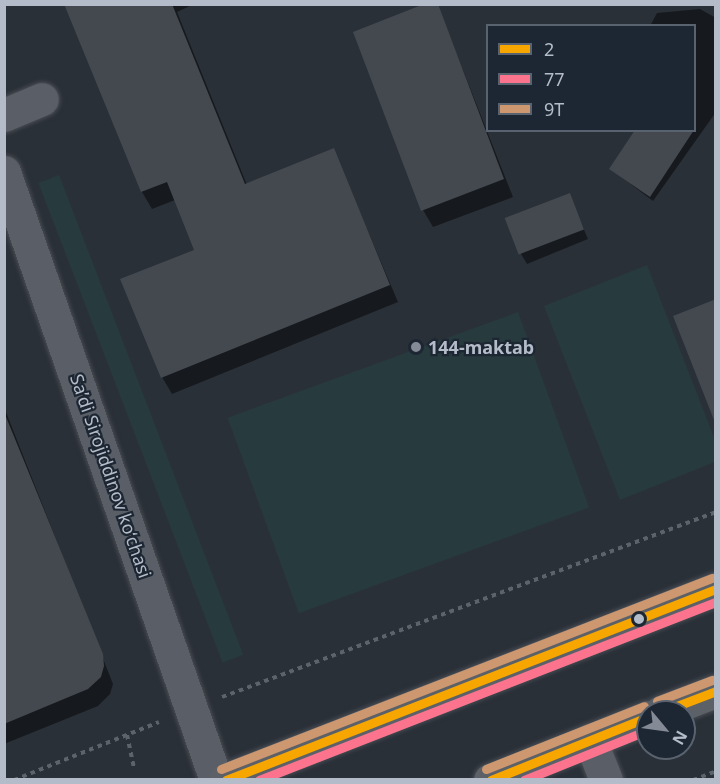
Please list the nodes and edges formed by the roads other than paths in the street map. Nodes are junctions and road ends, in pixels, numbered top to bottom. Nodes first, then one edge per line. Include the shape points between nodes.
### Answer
1 (42, 99) dead end
2 (4, 115) edge
3 (4, 172) edge
4 (716, 589) edge
5 (716, 691) edge
6 (692, 700) edge
7 (636, 722) edge
8 (590, 740) junction
9 (216, 780) edge
10 (225, 780) edge
11 (490, 780) edge
12 (606, 780) edge

1 - 2 street
3 - 9 street, Saʼdi Sirojiddinov koʻchasi
4 - 10 main road
5 - 6 main road
7 - 8 main road
8 - 11 main road
8 - 12 street

